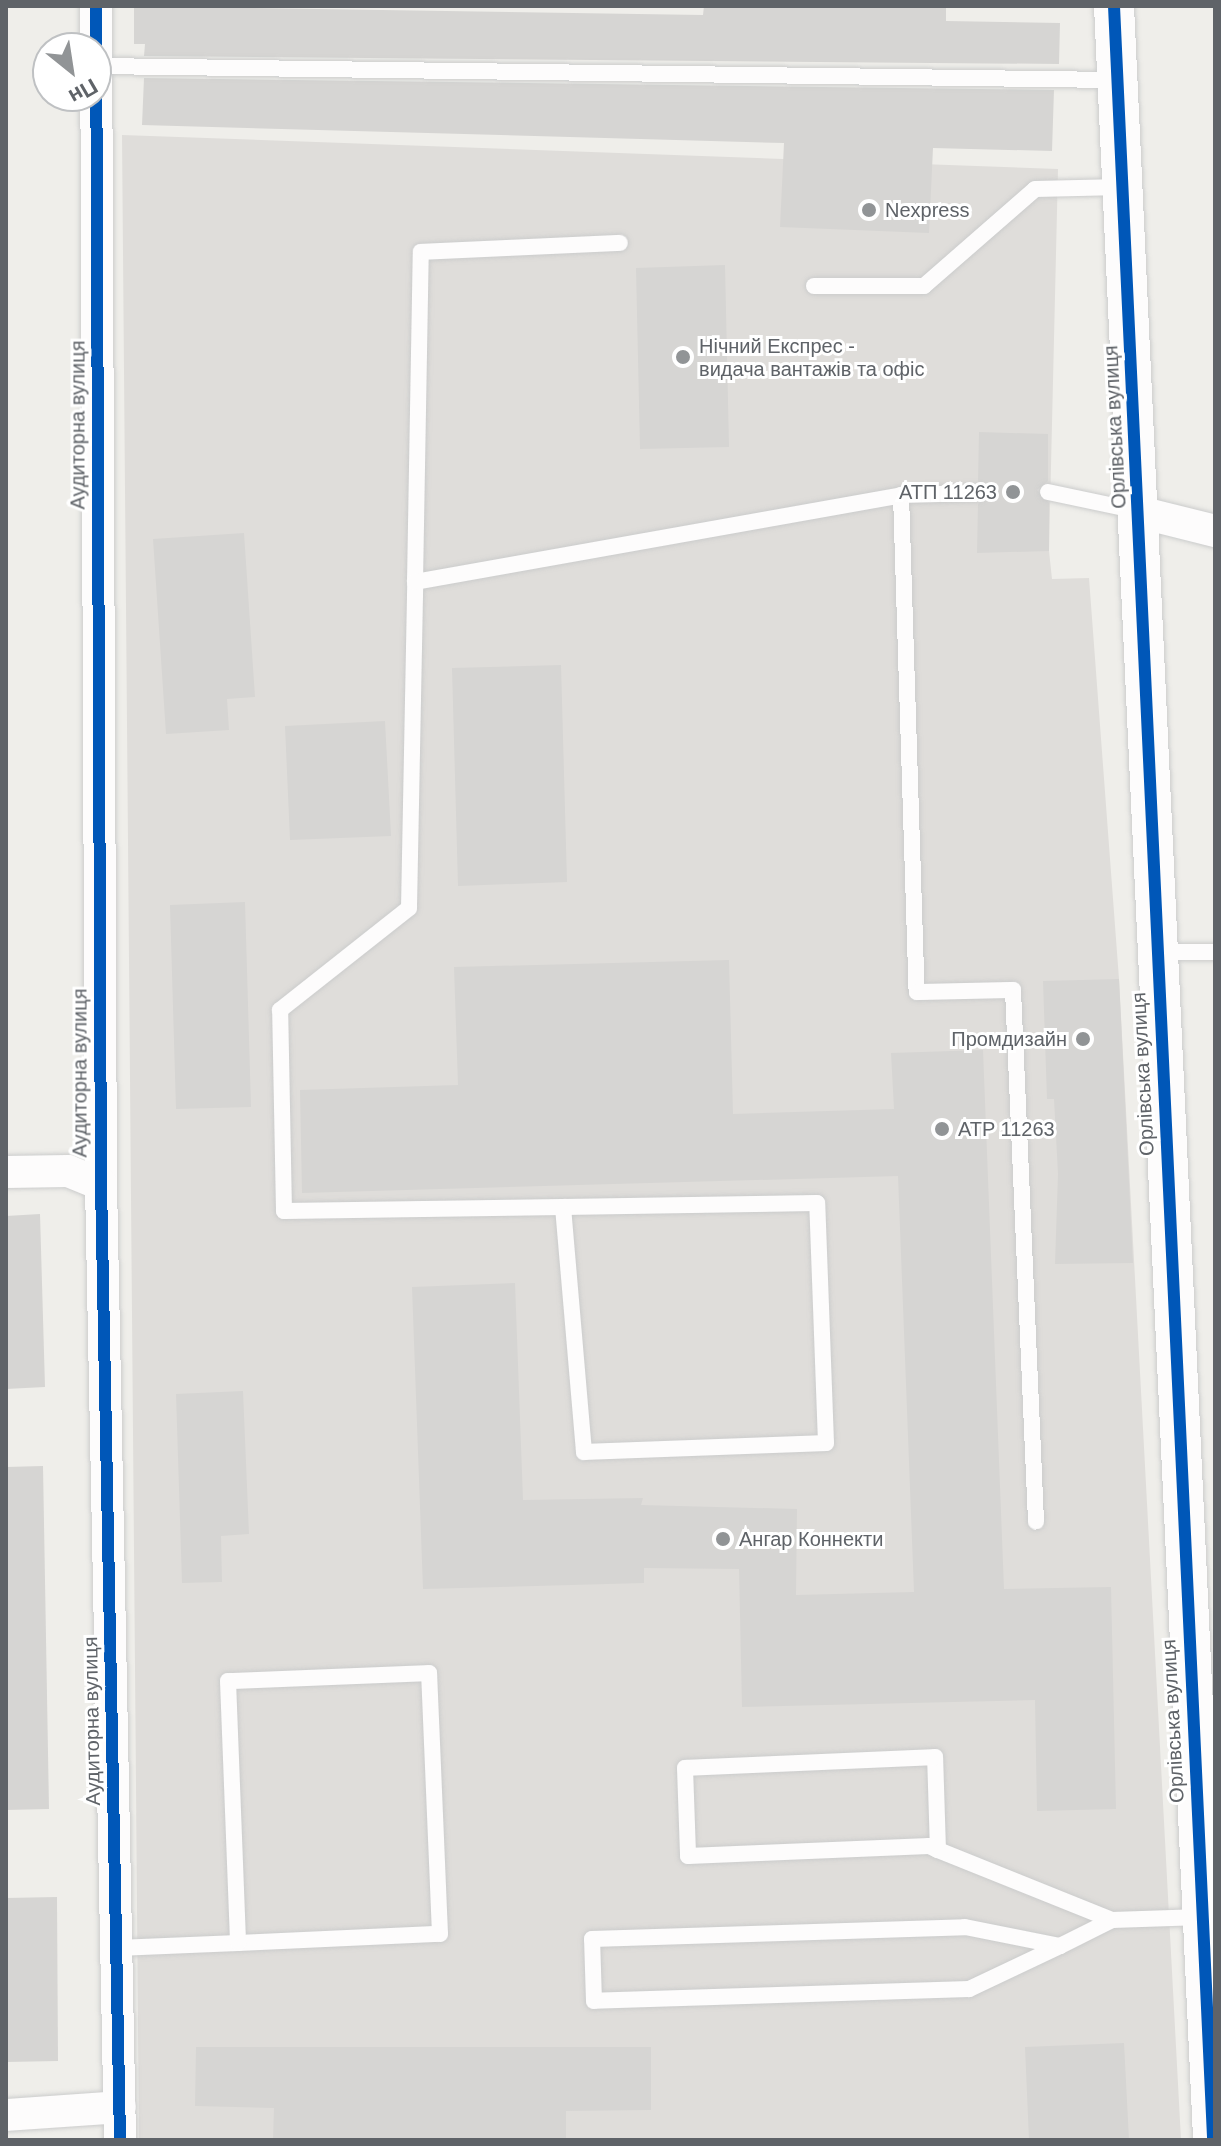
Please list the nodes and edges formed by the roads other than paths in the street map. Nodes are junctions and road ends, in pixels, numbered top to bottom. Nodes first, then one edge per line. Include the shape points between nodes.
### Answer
1 (96, 6) edge
2 (1114, 6) edge
3 (96, 32) edge
4 (112, 66) edge
5 (1118, 80) junction
6 (97, 112) edge
7 (1124, 187) junction
8 (620, 243) dead end
9 (814, 286) dead end
10 (1048, 492) dead end
11 (978, 493) dead end
12 (901, 495) junction
13 (1139, 512) junction
14 (1215, 531) edge
15 (415, 582) junction
16 (1157, 952) junction
17 (1215, 952) edge
18 (6, 1172) edge
19 (101, 1184) junction
20 (563, 1207) junction
21 (1036, 1522) dead end
22 (938, 1850) junction
23 (1202, 1917) junction
24 (1112, 1920) junction
25 (238, 1943) junction
26 (1060, 1946) junction
27 (117, 1948) junction
28 (120, 2107) junction
29 (6, 2115) edge
30 (120, 2140) edge
31 (1213, 2140) edge

1 - 3 street, Аудиторна вулиця
2 - 5 street, Орлівська вулиця
4 - 5 lane
5 - 7 street, Орлівська вулиця
6 - 19 street, Аудиторна вулиця
7 - 9 lane via 1035,189 924,286
7 - 13 street, Орлівська вулиця
8 - 15 lane via 421,252
10 - 13 lane
11 - 12 lane
12 - 15 lane
12 - 21 lane via 917,992 1013,990
13 - 14 street
13 - 16 street, Орлівська вулиця
15 - 20 lane via 409,908 280,1010 284,1211
16 - 17 lane
16 - 23 street, Орлівська вулиця
18 - 19 street via 68,1171
19 - 27 street, Аудиторна вулиця
20 - 20 lane via 817,1203 826,1443 584,1452
22 - 22 lane via 688,1856 685,1768 935,1757
22 - 24 lane
23 - 24 lane
23 - 31 street, Орлівська вулиця
24 - 26 lane
25 - 25 lane via 440,1934 429,1673 228,1681
25 - 27 lane
26 - 26 lane via 965,1927 592,1939 594,2001 969,1989
27 - 28 street, Аудиторна вулиця
28 - 29 street
28 - 30 street, Аудиторна вулиця

